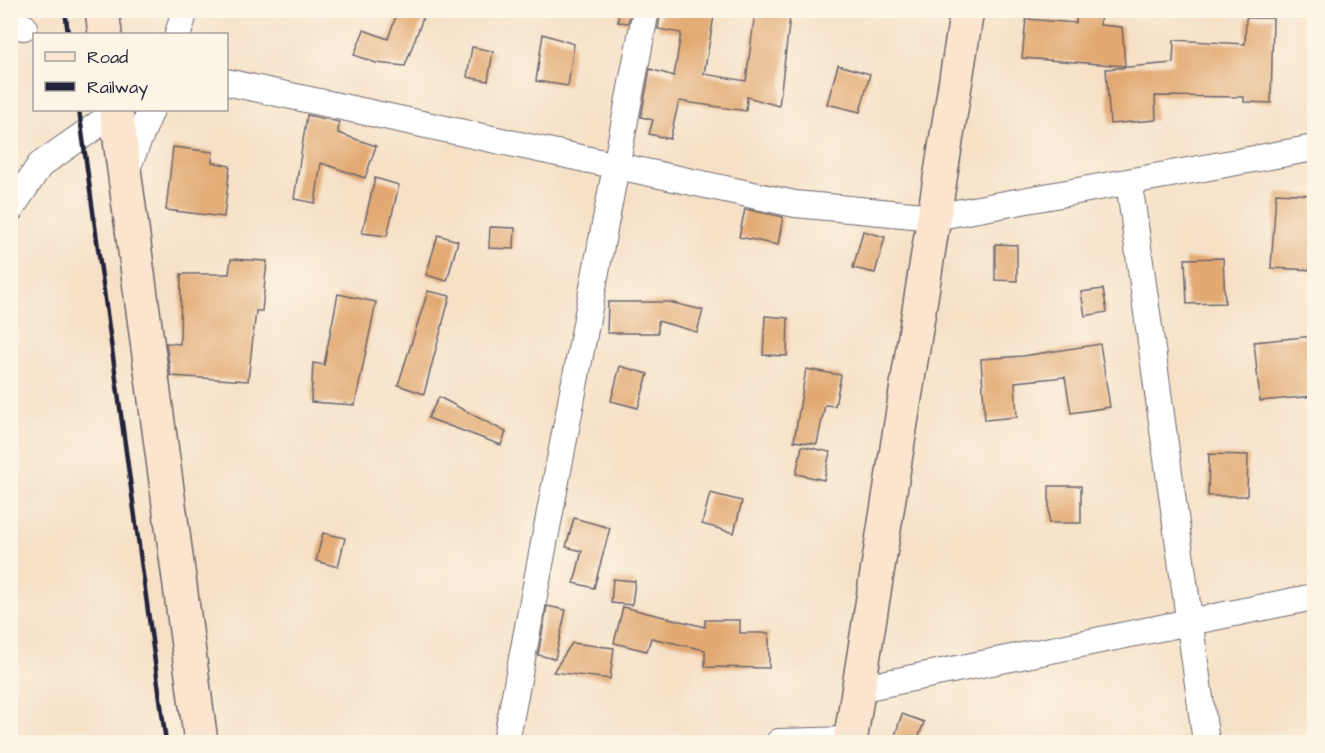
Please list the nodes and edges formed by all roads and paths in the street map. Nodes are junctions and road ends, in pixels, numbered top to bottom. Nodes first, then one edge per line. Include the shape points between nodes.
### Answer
1 (102, 10) edge
2 (185, 10) edge
3 (646, 10) edge
4 (967, 10) edge
5 (105, 33) edge
6 (178, 33) edge
7 (228, 82) edge
8 (116, 111) edge
9 (151, 111) edge
10 (1314, 148) edge
11 (615, 166) junction
12 (124, 174) junction
13 (1130, 182) junction
14 (10, 210) edge
15 (933, 217) junction
16 (1314, 597) edge
17 (1191, 622) junction
18 (858, 689) junction
19 (850, 741) edge
20 (201, 742) edge
21 (506, 742) edge
22 (779, 742) edge
23 (1206, 742) edge

1 - 5 street
2 - 6 street
3 - 11 street
4 - 15 street
7 - 11 street
8 - 12 street
8 - 14 street via 40,165
9 - 12 street
10 - 13 street
11 - 15 street via 795,204
11 - 21 street
12 - 20 street
13 - 15 street
13 - 17 street
15 - 18 street
16 - 17 street
17 - 18 street
17 - 23 street
18 - 19 street
19 - 22 street

